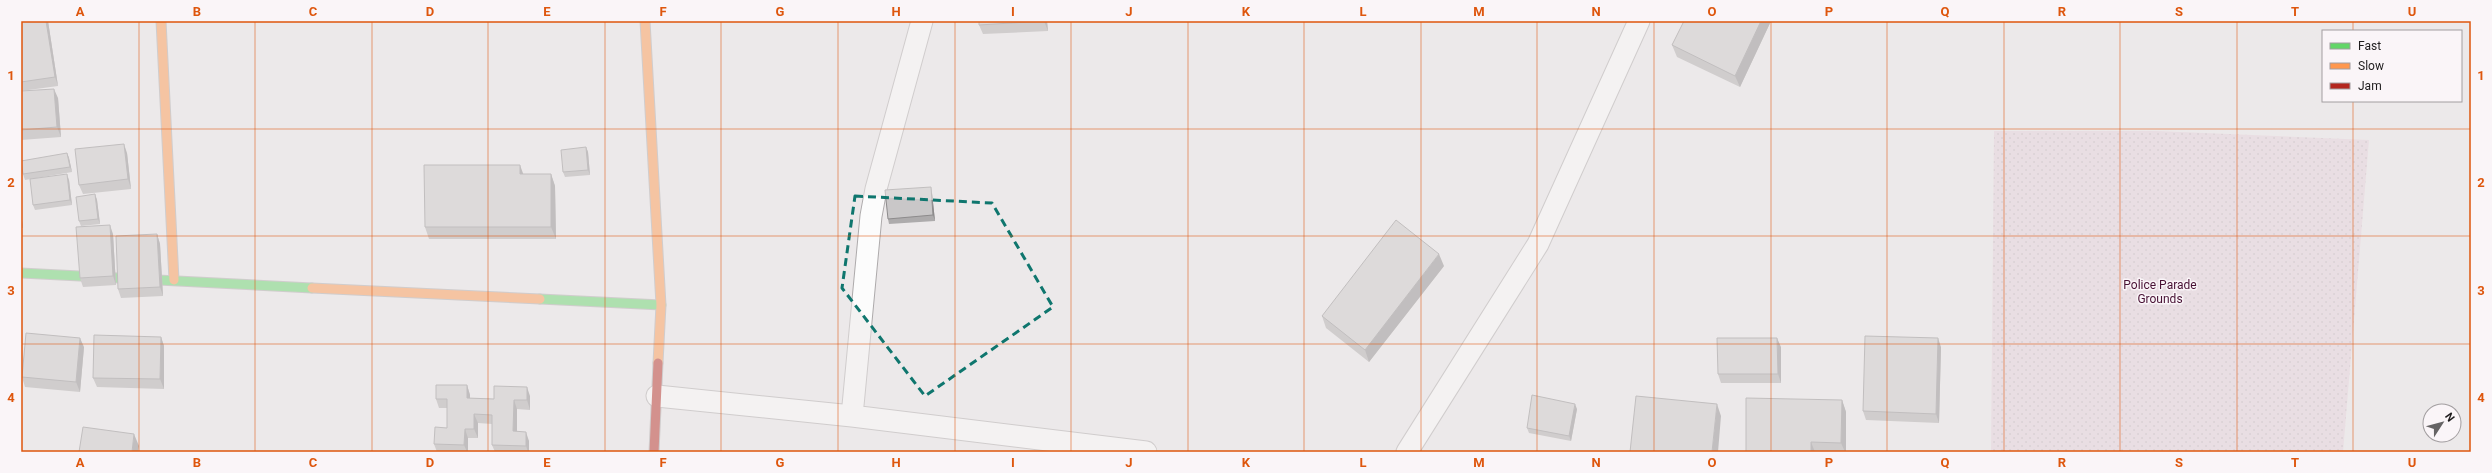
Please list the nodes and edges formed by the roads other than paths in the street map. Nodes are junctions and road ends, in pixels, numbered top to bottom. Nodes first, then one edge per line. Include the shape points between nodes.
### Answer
1 (161, 21) edge
2 (645, 21) edge
3 (922, 21) edge
4 (1639, 21) edge
5 (21, 273) edge
6 (174, 280) junction
7 (661, 305) junction
8 (656, 396) junction
9 (852, 416) junction
10 (654, 452) edge
11 (1146, 452) edge
12 (1407, 452) edge

1 - 6 street
2 - 7 street
3 - 9 lane via 871,216
4 - 12 lane via 1538,244
5 - 6 street
6 - 7 street
7 - 8 street
8 - 9 lane
8 - 10 street
9 - 11 lane

